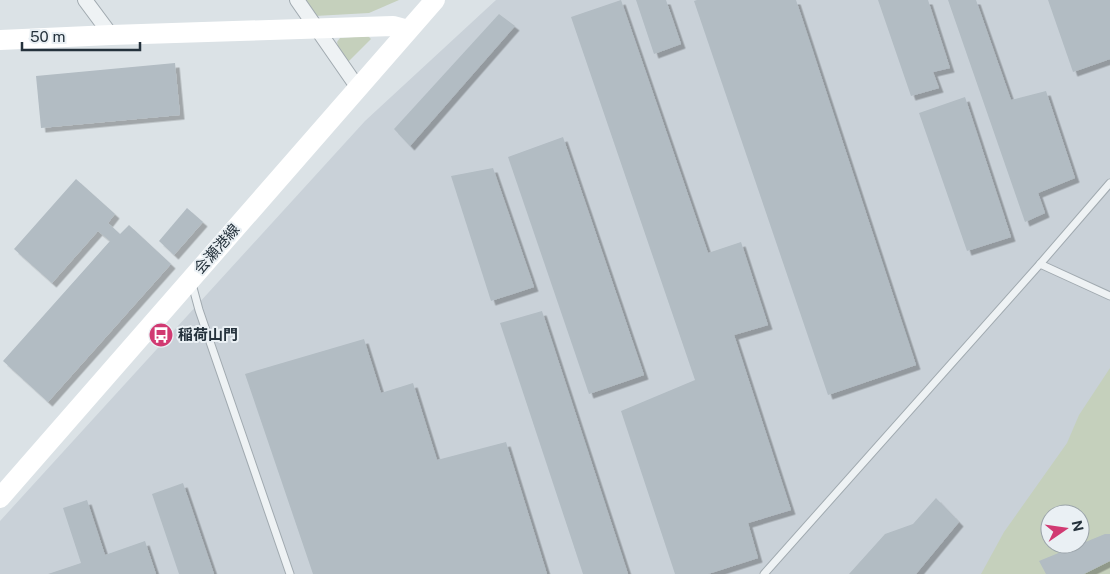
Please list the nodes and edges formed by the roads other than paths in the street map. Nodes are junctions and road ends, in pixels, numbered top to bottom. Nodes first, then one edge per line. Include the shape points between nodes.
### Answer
1 (85, 0) edge
2 (297, 0) edge
3 (435, 0) edge
4 (316, 29) junction
5 (408, 30) junction
6 (111, 35) junction
7 (0, 40) edge
8 (358, 88) junction
9 (1110, 183) edge
10 (1040, 264) junction
11 (190, 279) junction
12 (1110, 296) edge
13 (0, 498) edge
14 (290, 574) edge
15 (764, 574) edge

1 - 6 street
2 - 4 street
3 - 5 main road, 会瀬港線
4 - 5 main road via 394,26
4 - 6 main road
4 - 8 street
5 - 8 main road, 会瀬港線
6 - 7 main road
8 - 11 main road, 会瀬港線
9 - 10 lane
10 - 12 lane
10 - 15 lane
11 - 13 main road, 会瀬港線
11 - 14 lane

